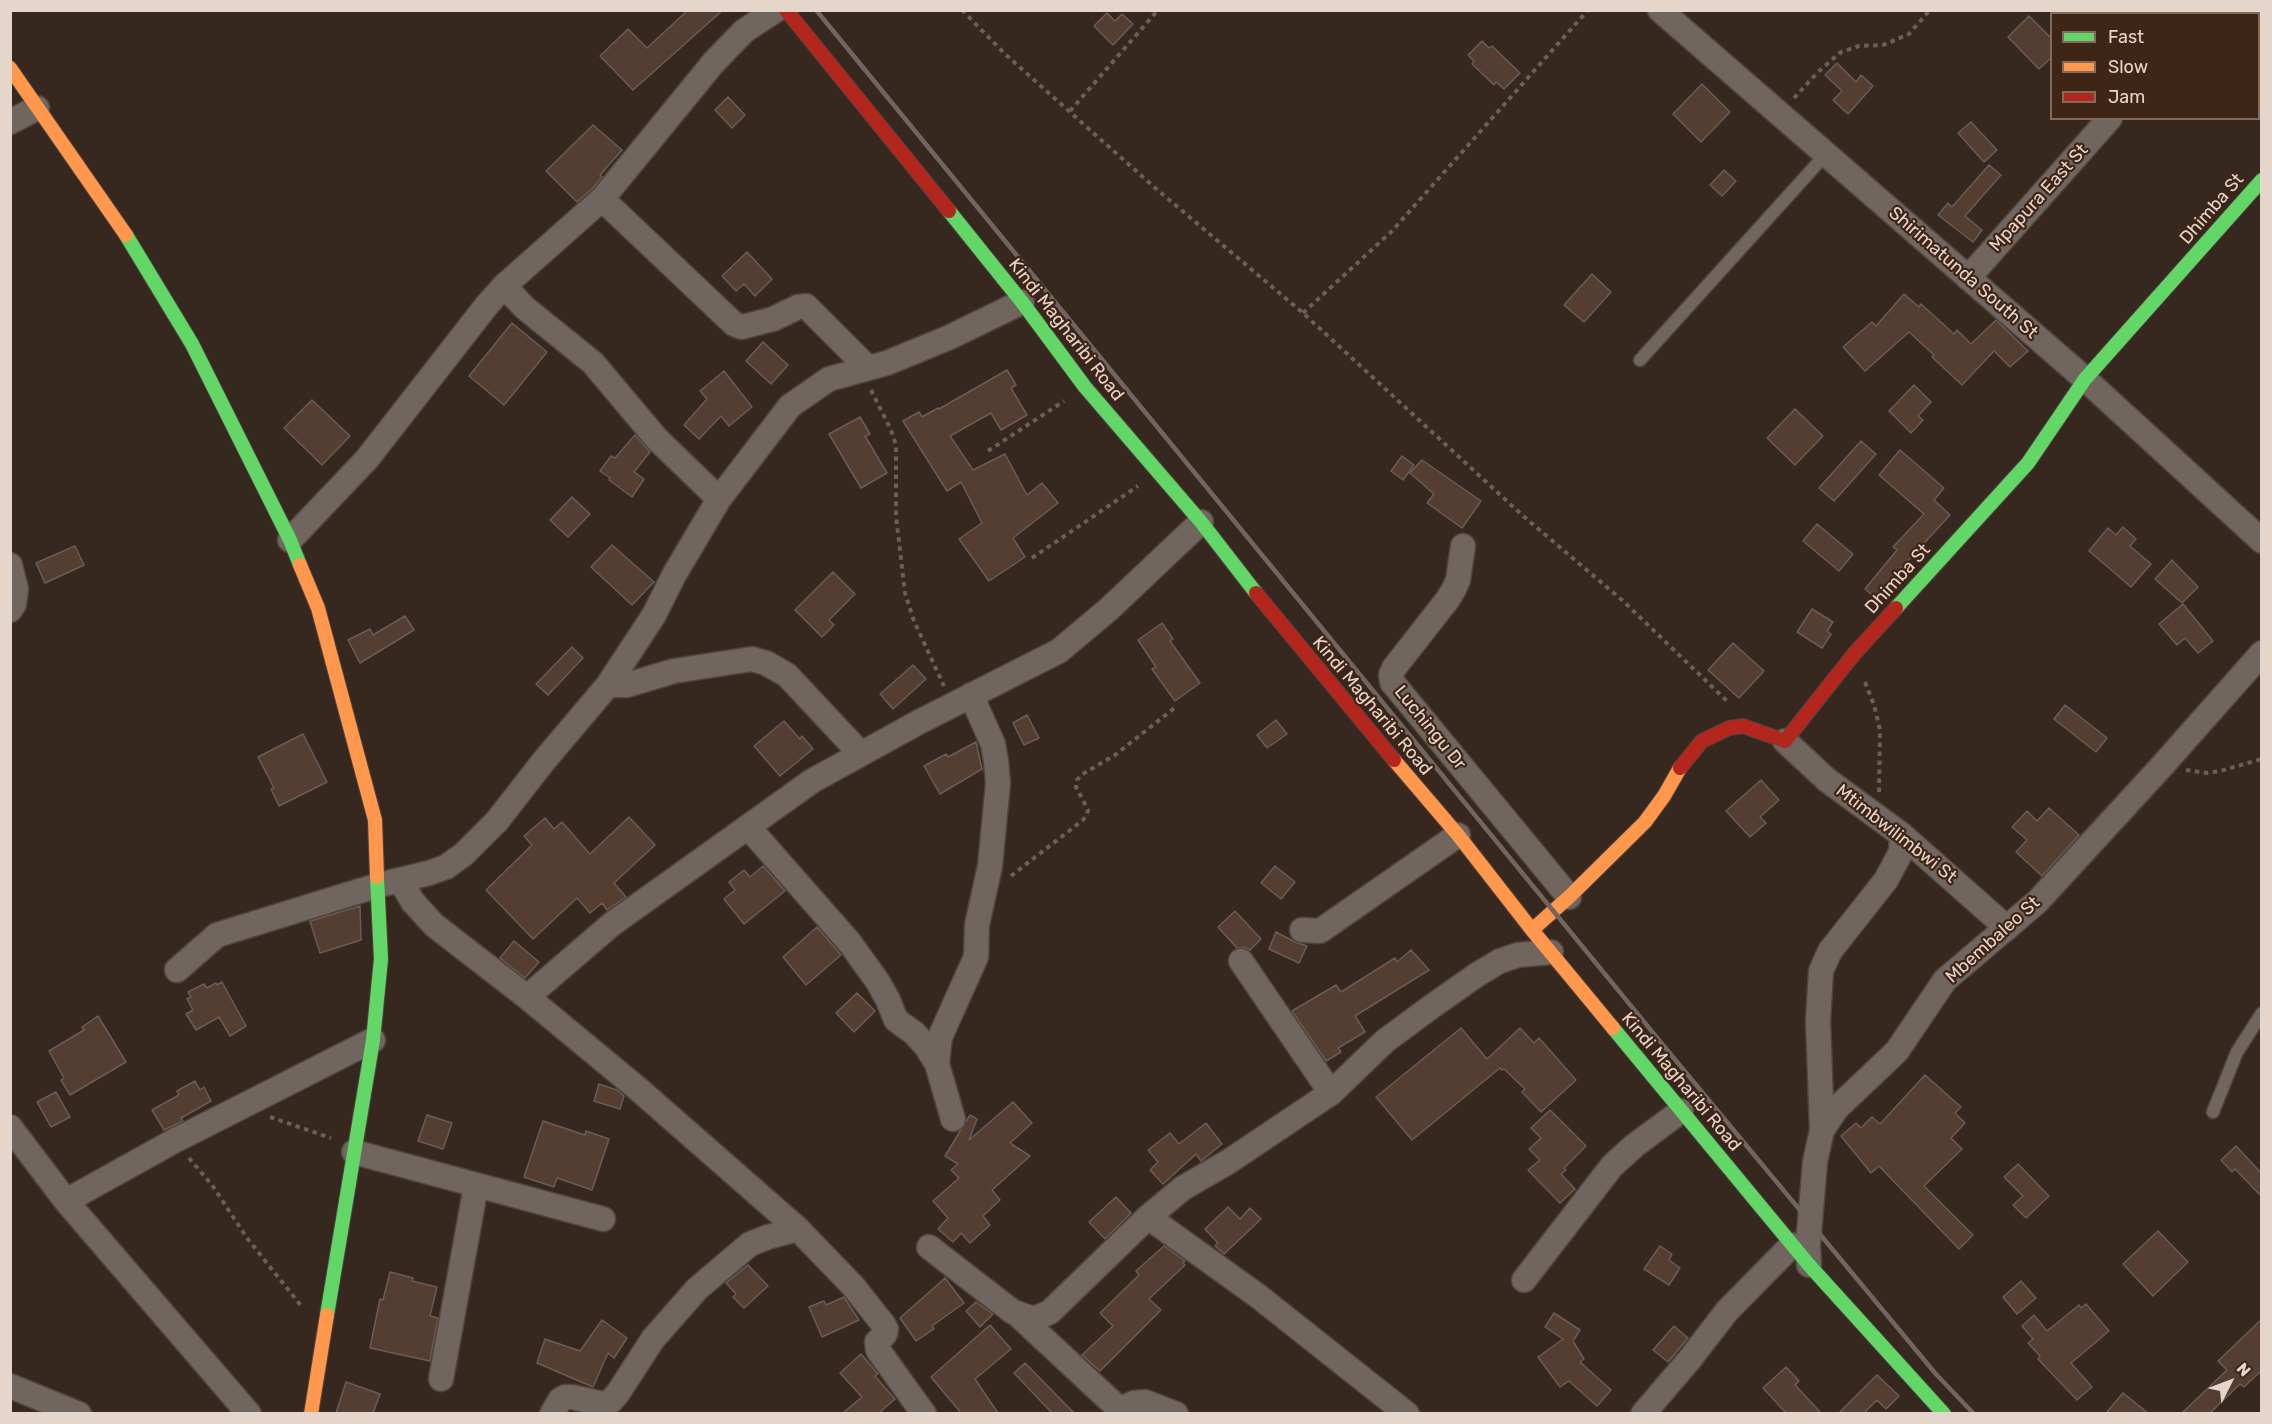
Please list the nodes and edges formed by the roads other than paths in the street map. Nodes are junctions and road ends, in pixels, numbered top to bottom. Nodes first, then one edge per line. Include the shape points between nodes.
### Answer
1 (776, 10) edge
2 (786, 10) edge
3 (1660, 10) edge
4 (10, 68) edge
5 (37, 108) junction
6 (2108, 120) edge
7 (10, 122) edge
8 (1826, 154) junction
9 (2262, 180) edge
10 (602, 199) junction
11 (1968, 278) junction
12 (504, 286) junction
13 (1022, 302) junction
14 (1640, 360) dead end
15 (864, 369) junction
16 (2085, 379) junction
17 (719, 499) junction
18 (1201, 522) junction
19 (290, 540) junction
20 (2262, 541) edge
21 (1463, 546) dead end
22 (10, 565) edge
23 (10, 610) edge
24 (2262, 653) edge
25 (608, 685) junction
26 (961, 700) junction
27 (1785, 741) junction
28 (861, 754) junction
29 (749, 828) junction
30 (1902, 835) junction
31 (1458, 836) junction
32 (390, 883) junction
33 (1569, 897) junction
34 (2007, 928) junction
35 (1302, 930) dead end
36 (1532, 930) junction
37 (1551, 952) junction
38 (1240, 961) dead end
39 (177, 970) dead end
40 (527, 997) junction
41 (2262, 1013) edge
42 (373, 1040) junction
43 (937, 1064) junction
44 (1331, 1093) junction
45 (1681, 1111) junction
46 (2213, 1112) dead end
47 (953, 1119) dead end
48 (10, 1127) edge
49 (1822, 1130) junction
50 (354, 1149) junction
51 (476, 1186) junction
52 (66, 1202) junction
53 (1148, 1217) junction
54 (603, 1220) dead end
55 (798, 1229) junction
56 (1792, 1245) junction
57 (928, 1247) dead end
58 (1809, 1265) junction
59 (1524, 1280) dead end
60 (1016, 1313) junction
61 (441, 1379) dead end
62 (10, 1386) edge
63 (1106, 1408) edge
64 (79, 1413) edge
65 (249, 1413) edge
66 (311, 1413) edge
67 (552, 1413) edge
68 (924, 1413) edge
69 (1176, 1413) edge
70 (1407, 1413) edge
71 (1643, 1413) edge
72 (1944, 1413) edge

1 - 10 street via 744,31 714,62
2 - 13 street, Kindi Magharibi Road
3 - 8 street, Shirimatunda South St
4 - 5 street
5 - 7 street
5 - 19 street via 139,254 192,344
6 - 11 street, Mpapura East St
8 - 11 street, Shirimatunda South St
8 - 14 lane
9 - 16 street, Dhimba St
10 - 12 street
10 - 15 street via 734,324 741,327 806,306
11 - 16 street, Shirimatunda South St
12 - 17 street via 593,363 656,438
12 - 19 street via 367,459
13 - 15 street via 950,337
13 - 18 street, Kindi Magharibi Road via 1085,387
15 - 17 street via 829,379 790,406
16 - 20 street, Shirimatunda South St
16 - 27 street, Dhimba St via 2028,463 1854,654
17 - 25 street via 654,615
18 - 26 street via 1059,651
18 - 31 street, Kindi Magharibi Road via 1282,627
19 - 32 street via 318,608
21 - 33 street, Luchingu Dr via 1454,589 1394,668 1392,682
22 - 23 street via 16,589
24 - 34 street, Mbembaleo St via 2037,902
25 - 28 street via 627,685 674,671 752,658 787,675
25 - 32 street via 478,842 446,867
26 - 28 street
26 - 43 street via 993,744 998,783 990,866 977,925 976,957 939,1037
27 - 30 street, Mtimbwilimbwi St via 1827,780
27 - 33 street via 1743,726 1702,741 1645,822
28 - 29 street via 812,781
29 - 40 street via 612,924
29 - 43 street via 850,943 878,982 896,1020 914,1033
30 - 34 street, Mtimbwilimbwi St
30 - 49 street via 1902,852 1886,880 1830,951 1821,971 1818,1021
31 - 35 street via 1320,931
31 - 36 street, Kindi Magharibi Road
32 - 39 street via 217,935
32 - 40 street via 434,925
32 - 42 street
33 - 36 street
34 - 49 street, Mbembaleo St via 1945,980 1898,1051 1844,1100
36 - 37 street, Kindi Magharibi Road
37 - 44 street via 1518,955 1478,974 1385,1041
37 - 45 street, Kindi Magharibi Road
38 - 44 street
40 - 55 street
41 - 46 lane via 2237,1052
42 - 50 street
42 - 52 street via 174,1141
43 - 47 street
44 - 53 street via 1183,1188
45 - 56 street, Kindi Magharibi Road
45 - 59 street via 1612,1166
48 - 52 street
49 - 58 street, Mbembaleo St via 1815,1161
50 - 51 street
50 - 66 street
51 - 54 street
51 - 61 street
52 - 65 street
53 - 60 street via 1050,1312 1034,1319
53 - 70 street via 1258,1296
55 - 67 street via 750,1244 697,1289 653,1339 611,1401 603,1404 565,1397
55 - 68 street via 883,1324 886,1329 877,1342 878,1350
56 - 58 street, Kindi Magharibi Road
56 - 71 street via 1727,1311
57 - 60 street
58 - 72 street, Kindi Magharibi Road
60 - 63 street
62 - 64 street
63 - 69 street via 1121,1409 1145,1402

